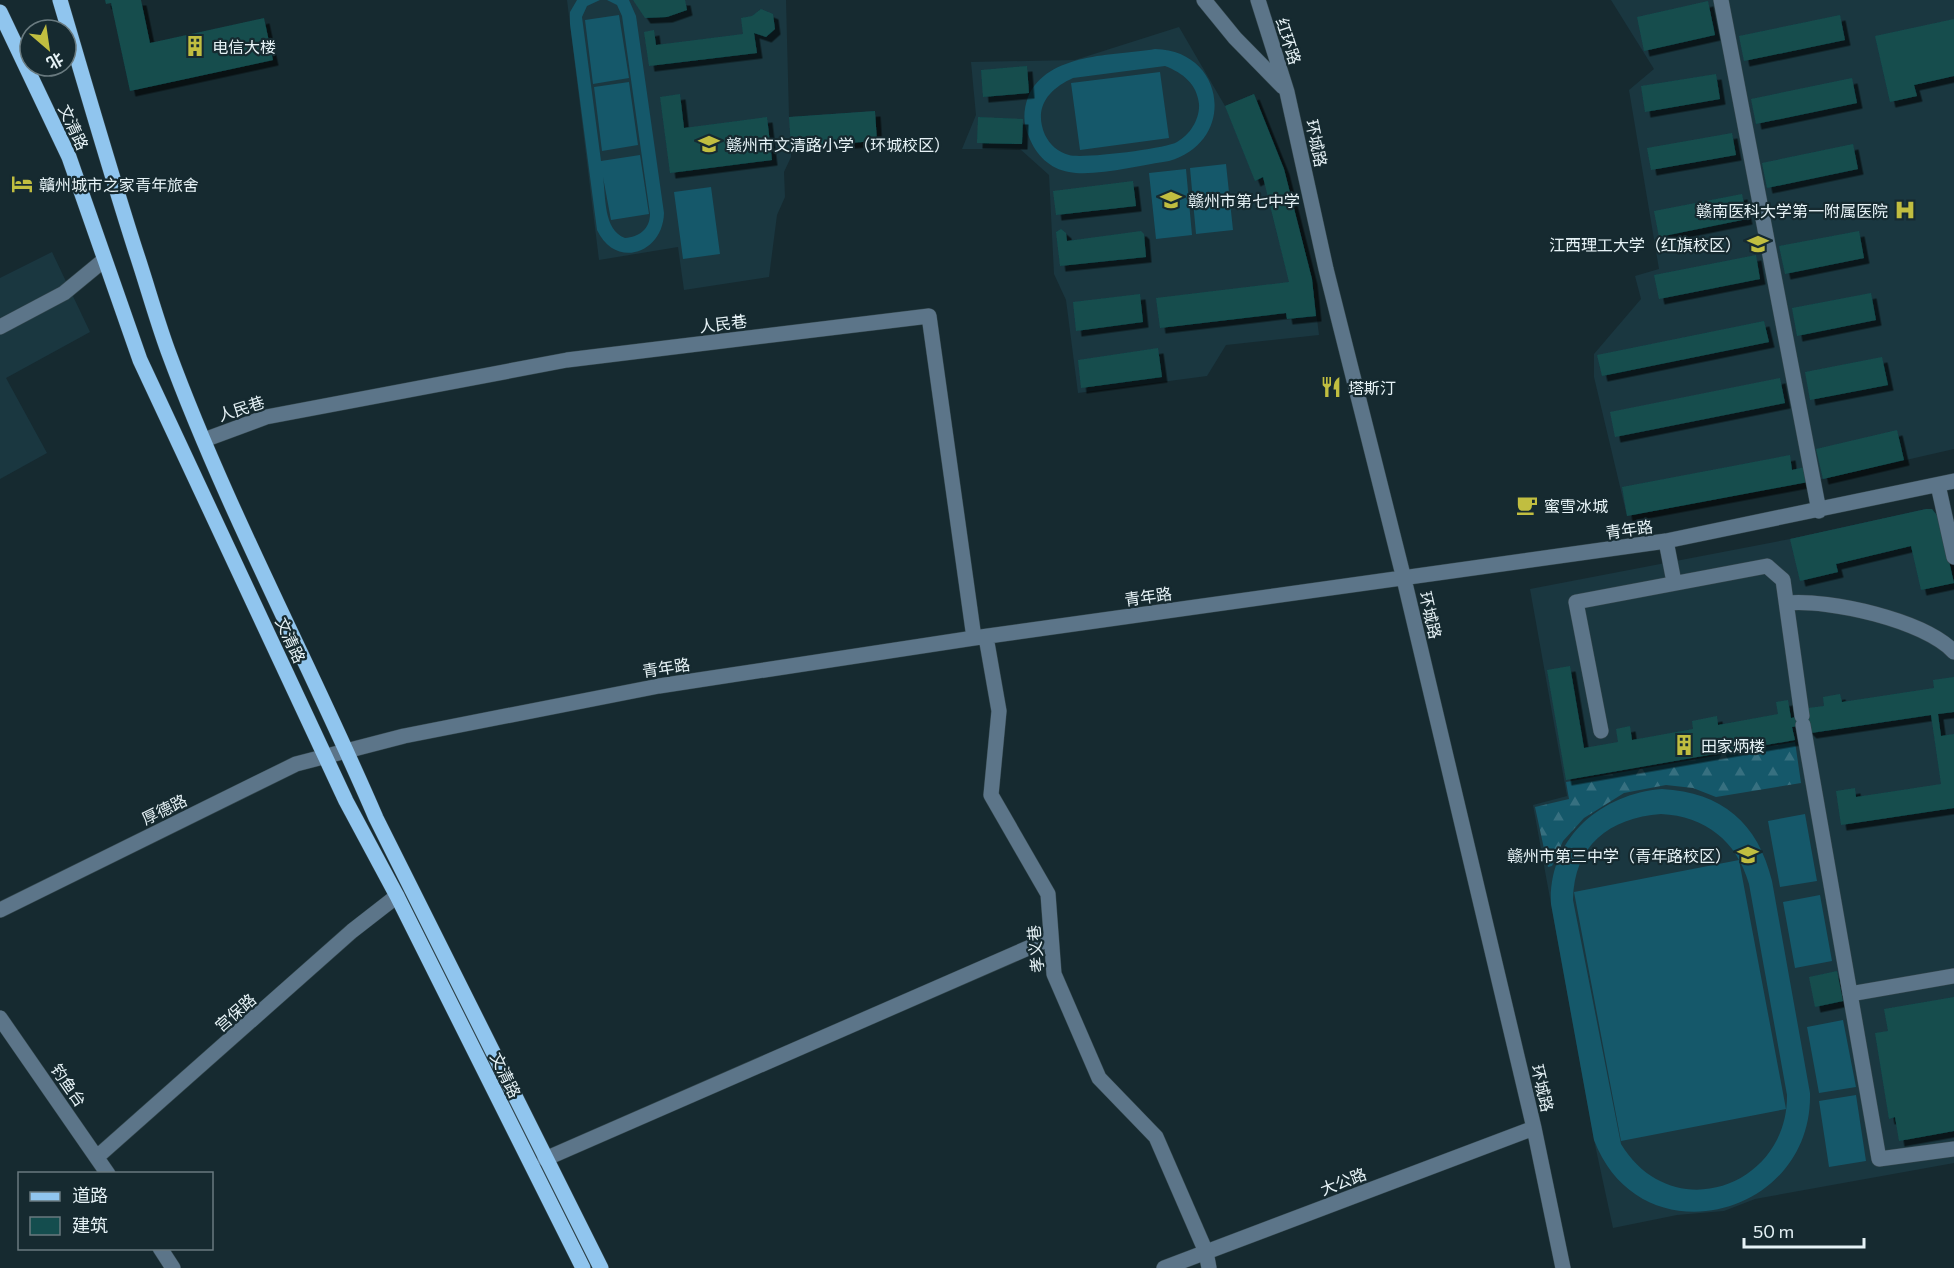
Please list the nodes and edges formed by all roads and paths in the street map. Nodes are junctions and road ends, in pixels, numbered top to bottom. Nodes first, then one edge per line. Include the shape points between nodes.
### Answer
1 (60, 0) edge
2 (1204, 0) edge
3 (1258, 0) edge
4 (1721, 0) edge
5 (0, 12) edge
6 (1287, 92) junction
7 (104, 260) junction
8 (0, 327) edge
9 (204, 440) junction
10 (1954, 481) edge
11 (1938, 485) junction
12 (1819, 511) junction
13 (1666, 541) junction
14 (1954, 557) edge
15 (1404, 579) junction
16 (1674, 582) junction
17 (1787, 603) junction
18 (980, 638) junction
19 (1954, 652) edge
20 (1601, 731) dead end
21 (347, 750) junction
22 (326, 756) junction
23 (397, 896) junction
24 (0, 910) edge
25 (1051, 938) junction
26 (1954, 976) edge
27 (1850, 994) junction
28 (0, 1018) edge
29 (1534, 1128) junction
30 (1954, 1149) edge
31 (97, 1157) junction
32 (545, 1159) junction
33 (107, 1172) edge
34 (161, 1250) edge
35 (1206, 1252) junction
36 (173, 1268) edge
37 (583, 1268) edge
38 (601, 1268) edge
39 (1164, 1268) edge
40 (1209, 1268) edge
41 (1563, 1268) edge

1 - 9 main road, 文清路 via 167,350
2 - 6 street
3 - 6 street, 红环路
4 - 12 street
5 - 7 main road, 文清路 via 69,157
6 - 15 street, 环城路 via 1326,268
7 - 8 street via 64,293
7 - 22 main road, 文清路 via 140,360
9 - 18 street, 人民巷 via 266,417 567,360 930,316
9 - 21 main road, 文清路 via 278,609
10 - 11 street, 青年路
11 - 12 street, 青年路
11 - 14 street
12 - 13 street, 青年路
13 - 15 street, 青年路
13 - 16 street
15 - 18 street, 青年路
15 - 29 street, 环城路
16 - 17 street via 1767,566 1783,580
16 - 20 street via 1576,602
17 - 19 street via 1808,601 1851,608 1933,636
17 - 27 street via 1802,721
18 - 21 street, 青年路 via 659,686
18 - 25 street, 孝义巷 via 999,711 991,795 1048,894
21 - 22 street, 厚德路
21 - 32 main road, 文清路 via 376,818
22 - 23 main road, 文清路
22 - 24 street, 厚德路 via 296,764
23 - 31 street, 宫保路 via 352,931
23 - 37 main road, 文清路
25 - 32 street
25 - 35 street, 孝义巷 via 1054,974 1099,1078 1156,1137
26 - 27 street
27 - 30 street via 1879,1159
28 - 31 street, 钓鱼台
29 - 35 street, 大公路
29 - 41 street, 环城路
31 - 33 street, 钓鱼台
32 - 38 main road, 文清路
34 - 36 street
35 - 39 street, 大公路
35 - 40 street, 孝义巷

